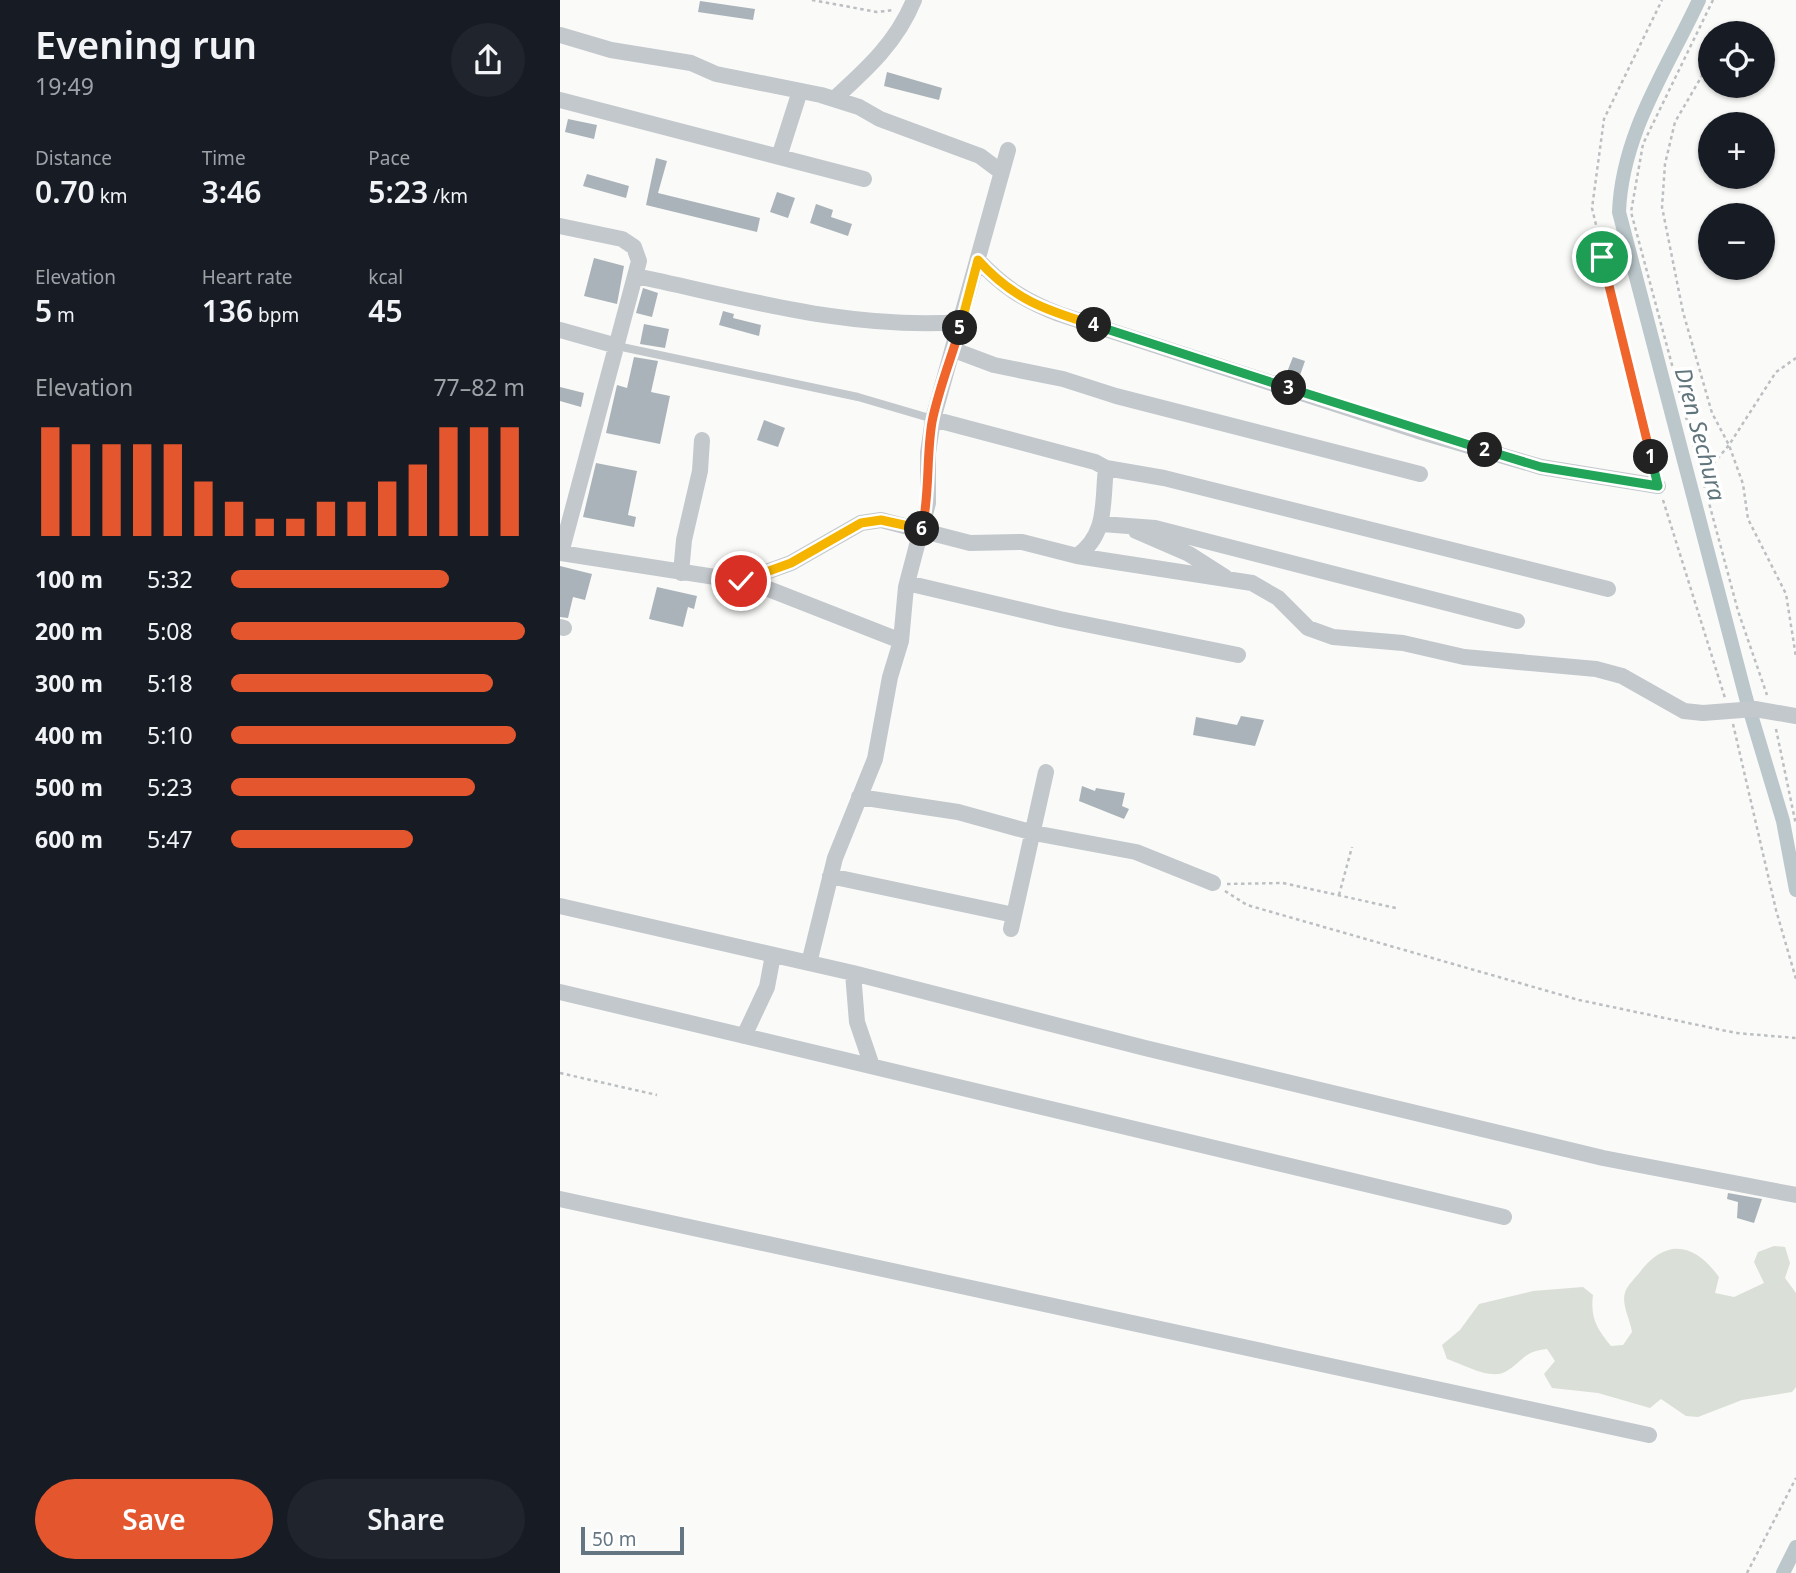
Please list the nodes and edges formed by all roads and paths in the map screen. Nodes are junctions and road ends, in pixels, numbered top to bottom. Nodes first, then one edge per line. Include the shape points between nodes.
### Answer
1 (812, 0) edge
2 (1662, 0) edge
3 (1713, 0) edge
4 (913, 4) edge
5 (560, 35) edge
6 (1698, 83) edge
7 (800, 91) junction
8 (834, 99) junction
9 (560, 100) edge
10 (1008, 149) dead end
11 (779, 157) junction
12 (1000, 171) junction
13 (864, 178) dead end
14 (560, 226) edge
15 (978, 260) junction
16 (636, 276) junction
17 (962, 322) junction
18 (560, 330) edge
19 (617, 346) junction
20 (954, 350) junction
21 (1796, 358) edge
22 (933, 419) junction
23 (702, 440) dead end
24 (1729, 445) junction
25 (1107, 468) junction
26 (1420, 474) dead end
27 (1703, 476) junction
28 (1658, 486) junction
29 (1102, 524) junction
30 (1124, 526) junction
31 (922, 529) junction
32 (561, 553) edge
33 (1077, 555) junction
34 (681, 573) junction
35 (1230, 579) junction
36 (741, 581) junction
37 (907, 583) junction
38 (1608, 589) dead end
39 (1517, 621) dead end
40 (901, 641) junction
41 (1238, 654) dead end
42 (1796, 657) edge
43 (1730, 710) junction
44 (1773, 711) junction
45 (1796, 716) edge
46 (1046, 772) dead end
47 (859, 797) junction
48 (1796, 825) edge
49 (1034, 833) junction
50 (1352, 847) dead end
51 (831, 876) junction
52 (1213, 883) junction
53 (1339, 895) junction
54 (560, 906) edge
55 (1396, 908) dead end
56 (773, 955) junction
57 (809, 963) junction
58 (853, 973) junction
59 (1796, 979) edge
60 (560, 992) edge
61 (744, 1036) junction
62 (1796, 1038) edge
63 (872, 1066) junction
64 (560, 1073) edge
65 (657, 1095) dead end
66 (1796, 1195) edge
67 (560, 1199) edge
68 (1504, 1217) dead end
69 (1649, 1435) dead end
70 (1796, 1478) edge
71 (1747, 1573) edge

1 - 4 path via 877,12
2 - 28 path via 1604,119 1592,208
3 - 27 path via 1643,144 1631,212
4 - 8 street via 904,26 873,65
5 - 7 street
6 - 24 path via 1675,122 1665,164 1662,207 1682,312 1712,413
7 - 8 street
7 - 11 street
8 - 12 street via 980,156
9 - 11 street
10 - 12 street
11 - 13 street
12 - 15 street
14 - 16 street via 622,239 634,247 639,261
15 - 17 street
15 - 28 street via 1023,300 1059,314 1528,463
16 - 17 street via 853,321 911,326
16 - 19 street
17 - 20 street
18 - 19 street
19 - 22 lane via 858,397
19 - 32 street
20 - 22 street
20 - 26 street via 993,365 1063,379
21 - 24 path via 1776,372
22 - 25 street
22 - 31 street
23 - 34 street
24 - 27 path
24 - 42 path via 1743,484 1748,519 1786,594
25 - 29 street
25 - 38 street via 1164,478
27 - 44 path via 1738,611
28 - 43 path
29 - 30 street
29 - 33 street via 1092,544
30 - 35 street via 1189,554
30 - 39 street via 1155,528
31 - 33 street via 970,543 1022,542
31 - 36 street via 881,520 861,523 791,563
31 - 37 street
32 - 34 street
33 - 35 street
34 - 36 street
35 - 43 street via 1267,591 1308,628 1333,637 1403,643 1464,657 1596,669 1622,676 1684,711
36 - 40 street
37 - 40 street
37 - 41 street
40 - 47 street via 875,759
43 - 44 street
43 - 59 path
44 - 45 street
44 - 48 path
46 - 49 street
47 - 49 street via 958,812
47 - 51 street
49 - 51 street via 1012,922
49 - 52 street via 1136,852
50 - 53 path
51 - 57 street
52 - 53 path via 1283,883
52 - 62 path via 1247,905 1579,1000 1736,1033
53 - 55 path
54 - 56 street
56 - 57 street
56 - 61 street via 766,987
57 - 58 street
58 - 63 street via 855,1013
58 - 66 street via 1603,1158
60 - 61 street
61 - 63 street
63 - 68 street
64 - 65 path
67 - 69 street
70 - 71 path

